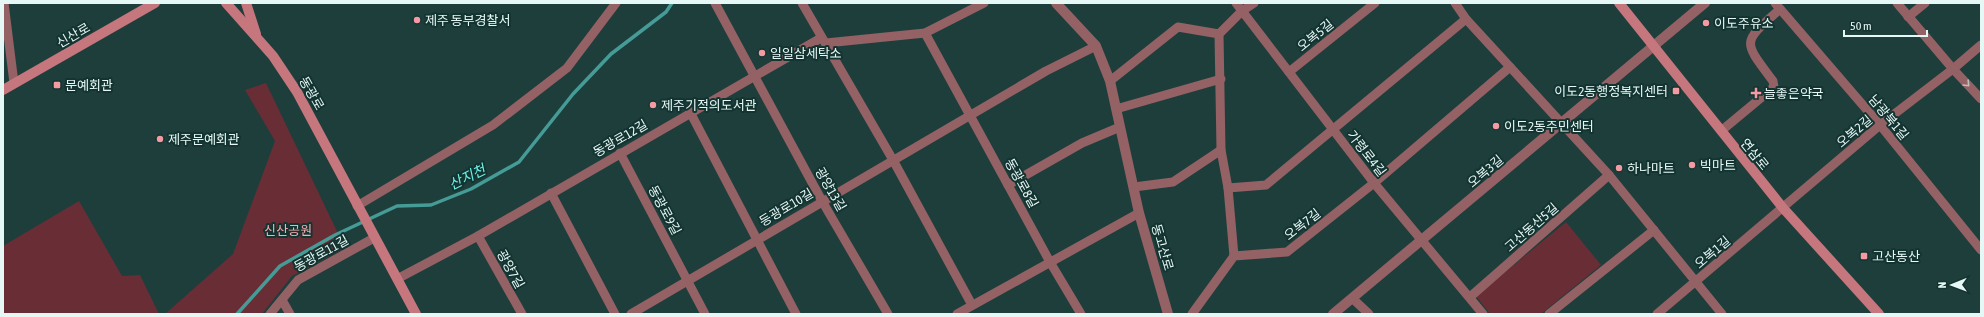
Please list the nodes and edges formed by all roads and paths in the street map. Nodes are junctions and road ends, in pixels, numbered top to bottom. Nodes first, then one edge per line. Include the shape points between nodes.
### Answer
1 (4, 3) edge
2 (155, 3) edge
3 (226, 3) edge
4 (246, 3) edge
5 (616, 3) edge
6 (715, 3) edge
7 (802, 3) edge
8 (984, 3) edge
9 (1056, 3) edge
10 (1236, 3) edge
11 (1254, 3) edge
12 (1375, 3) edge
13 (1455, 3) edge
14 (1619, 3) edge
15 (1705, 3) edge
16 (1897, 3) edge
17 (1925, 3) edge
18 (1778, 6) edge
19 (1242, 10) junction
20 (1908, 17) junction
21 (1466, 19) junction
22 (925, 33) junction
23 (1219, 34) junction
24 (257, 38) junction
25 (824, 41) junction
26 (1981, 45) edge
27 (1096, 46) junction
28 (1653, 47) junction
29 (1510, 68) junction
30 (1952, 69) junction
31 (1289, 72) junction
32 (753, 76) junction
33 (1221, 79) junction
34 (1110, 81) junction
35 (14, 83) junction
36 (3, 90) edge
37 (1981, 98) edge
38 (1116, 109) junction
39 (690, 112) junction
40 (971, 116) junction
41 (1562, 123) junction
42 (1880, 125) junction
43 (1120, 127) junction
44 (1332, 129) junction
45 (1721, 131) junction
46 (1221, 150) junction
47 (620, 153) junction
48 (893, 160) junction
49 (1609, 175) junction
50 (1374, 183) junction
51 (1008, 185) junction
52 (1134, 187) junction
53 (1228, 188) junction
54 (551, 193) junction
55 (822, 201) junction
56 (357, 207) junction
57 (1783, 208) junction
58 (1139, 213) junction
59 (1654, 230) junction
60 (478, 236) junction
61 (374, 238) junction
62 (756, 240) junction
63 (1421, 242) junction
64 (1981, 250) edge
65 (1234, 256) junction
66 (1050, 262) junction
67 (396, 279) junction
68 (687, 280) junction
69 (1696, 282) junction
70 (1470, 297) junction
71 (1352, 298) junction
72 (282, 300) junction
73 (972, 305) junction
74 (270, 314) edge
75 (290, 314) edge
76 (416, 314) edge
77 (522, 314) edge
78 (615, 314) edge
79 (631, 314) edge
80 (705, 314) edge
81 (796, 314) edge
82 (888, 314) edge
83 (957, 314) edge
84 (1081, 314) edge
85 (1168, 314) edge
86 (1192, 314) edge
87 (1333, 314) edge
88 (1369, 314) edge
89 (1483, 314) edge
90 (1549, 314) edge
91 (1657, 314) edge
92 (1722, 314) edge
93 (1879, 314) edge

1 - 35 street
2 - 35 main road, 신산로
3 - 24 main road, 동광로
4 - 24 main road
5 - 56 street via 567,68 493,126
6 - 32 street, 광양13길
7 - 25 street
8 - 22 street, 동광로12길
9 - 27 street, 동고산로
10 - 19 street, 가령로4길
11 - 19 street
12 - 31 street, 오복5길
13 - 21 street
14 - 28 main road, 연삼로
15 - 28 street, 오복3길
16 - 20 street
17 - 20 street
18 - 42 street, 남광북1길
18 - 45 street via 1750,38 1752,54 1773,81 1774,87
19 - 23 street
19 - 31 street, 가령로4길
20 - 30 street
21 - 29 street
21 - 44 street
22 - 25 street, 동광로12길
22 - 40 street
23 - 33 street
23 - 34 street via 1178,27
24 - 56 main road, 동광로 via 273,56 297,92
25 - 32 street, 동광로12길
25 - 48 street
26 - 30 street, 오복2길
27 - 34 street, 동고산로
27 - 40 street, 동광로10길 via 1046,71
28 - 41 street, 오복3길
28 - 45 main road, 연삼로
29 - 41 street
29 - 50 street
30 -> 37 street
30 - 42 street, 오복2길
31 - 44 street, 가령로4길
32 - 39 street, 동광로12길
32 - 55 street, 광양13길
33 - 38 street
33 - 46 street
34 - 38 street, 동고산로
35 - 36 main road, 신산로
38 - 43 street, 동고산로
39 - 47 street, 동광로12길
39 - 62 street, 동광로10길
40 - 48 street, 동광로10길
40 - 51 street, 동광로8길
41 - 49 street
41 - 63 street, 오복3길
42 - 57 street, 오복2길
42 - 64 street, 남광북1길
43 - 51 street via 1082,142
43 - 52 street, 동고산로
44 - 50 street, 가령로4길
44 - 53 street via 1266,185
45 - 57 main road, 연삼로
46 - 52 street via 1173,182
46 - 53 street
47 - 54 street, 동광로12길
47 - 68 street, 동광로9길
48 - 55 street, 동광로10길
48 - 73 street
49 - 59 street
49 - 70 street, 고산동산5길
50 - 63 street, 가령로4길
50 - 65 street, 오복7길 via 1287,252
51 - 66 street, 동광로8길
52 - 58 street, 동고산로
53 - 65 street
54 - 60 street, 동광로12길
54 - 78 street
55 - 62 street, 동광로10길
55 - 82 street, 광양13길
56 - 61 main road, 동광로
57 - 69 street, 오복1길
57 - 93 main road, 연삼로
58 - 66 street
58 - 85 street, 동고산로
59 - 69 street
59 - 90 street
60 - 67 street, 동광로12길
60 - 77 street, 광양7길
61 - 67 main road
61 - 72 street, 동광로11길 via 298,280
62 - 68 street, 동광로10길
62 - 81 street
63 - 70 street, 가령로4길
63 - 71 street, 오복3길
65 - 86 street
66 - 73 street
66 - 84 street, 동광로8길
67 - 76 main road
68 - 79 street, 동광로10길
68 - 80 street, 동광로9길
69 - 91 street, 오복1길
69 - 92 street
70 - 89 street, 가령로4길
71 - 87 street, 오복3길
71 - 88 street
72 - 74 street, 동광로11길
72 - 75 street
73 - 83 street

